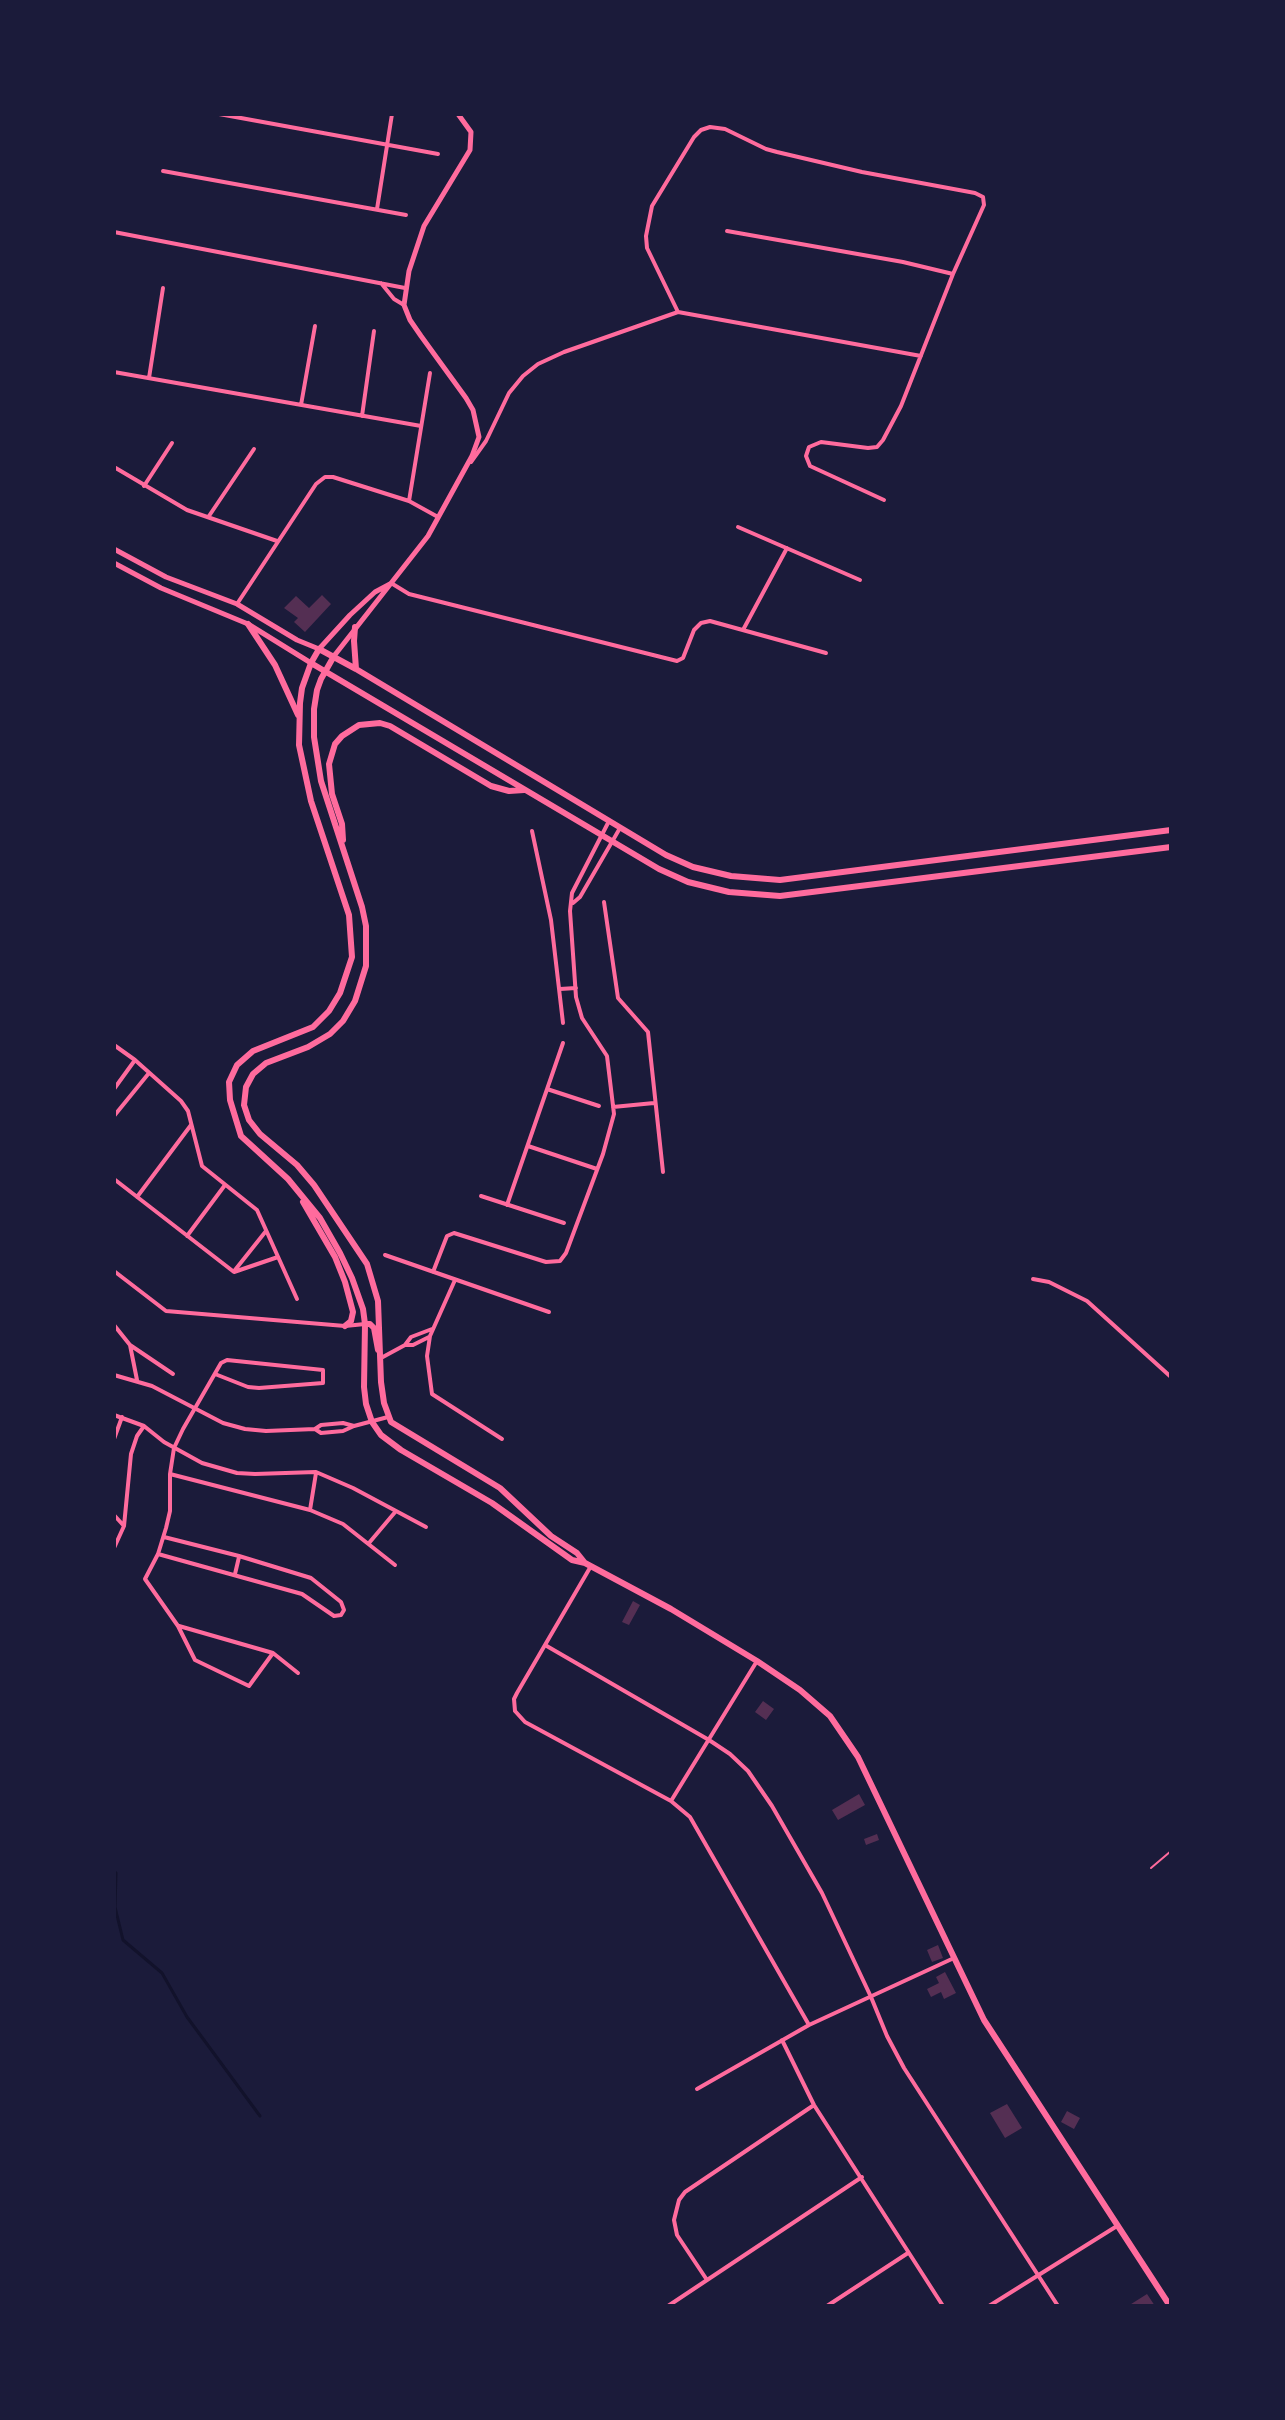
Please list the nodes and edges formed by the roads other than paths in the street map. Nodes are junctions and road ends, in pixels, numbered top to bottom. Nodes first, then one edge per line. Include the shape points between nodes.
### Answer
1 (219, 114) edge
2 (392, 114) edge
3 (458, 114) edge
4 (388, 144) junction
5 (438, 154) dead end
6 (163, 171) dead end
7 (377, 209) junction
8 (406, 215) dead end
9 (727, 231) dead end
10 (114, 232) edge
11 (953, 274) junction
12 (381, 283) junction
13 (163, 288) dead end
14 (405, 288) junction
15 (404, 305) junction
16 (678, 312) junction
17 (315, 326) dead end
18 (374, 331) dead end
19 (921, 356) junction
20 (114, 372) edge
21 (430, 373) dead end
22 (149, 378) junction
23 (301, 405) junction
24 (362, 416) junction
25 (421, 426) junction
26 (172, 443) dead end
27 (254, 449) dead end
28 (114, 467) edge
29 (460, 477) junction
30 (144, 486) junction
31 (884, 500) dead end
32 (409, 501) junction
33 (208, 517) junction
34 (438, 517) junction
35 (738, 527) dead end
36 (277, 541) junction
37 (787, 548) junction
38 (114, 549) edge
39 (114, 563) edge
40 (860, 580) dead end
41 (390, 583) junction
42 (237, 604) junction
43 (248, 624) junction
44 (355, 627) junction
45 (743, 630) junction
46 (319, 649) junction
47 (826, 653) dead end
48 (334, 656) junction
49 (311, 663) junction
50 (356, 669) junction
51 (325, 671) junction
52 (299, 719) junction
53 (527, 790) junction
54 (609, 821) junction
55 (620, 828) junction
56 (1171, 830) edge
57 (532, 831) dead end
58 (601, 835) junction
59 (612, 842) junction
60 (1171, 847) edge
61 (344, 851) junction
62 (604, 902) dead end
63 (572, 905) junction
64 (576, 988) junction
65 (560, 989) junction
66 (563, 1023) dead end
67 (563, 1043) dead end
68 (114, 1045) edge
69 (135, 1060) junction
70 (149, 1073) junction
71 (114, 1089) edge
72 (547, 1089) junction
73 (656, 1103) junction
74 (599, 1106) dead end
75 (613, 1107) junction
76 (114, 1116) edge
77 (192, 1124) junction
78 (528, 1146) junction
79 (597, 1169) junction
80 (663, 1172) dead end
81 (114, 1179) edge
82 (225, 1185) junction
83 (293, 1185) junction
84 (481, 1196) dead end
85 (137, 1197) junction
86 (507, 1205) junction
87 (564, 1223) dead end
88 (266, 1231) junction
89 (187, 1236) junction
90 (385, 1255) dead end
91 (278, 1257) junction
92 (114, 1271) edge
93 (234, 1272) junction
94 (433, 1272) junction
95 (1033, 1279) dead end
96 (455, 1280) junction
97 (297, 1299) dead end
98 (549, 1312) dead end
99 (365, 1324) junction
100 (115, 1326) edge
101 (345, 1326) junction
102 (434, 1328) junction
103 (430, 1336) junction
104 (130, 1345) junction
105 (405, 1345) junction
106 (380, 1356) junction
107 (173, 1374) dead end
108 (215, 1374) junction
109 (114, 1375) edge
110 (1171, 1377) edge
111 (137, 1380) junction
112 (196, 1408) junction
113 (114, 1415) edge
114 (122, 1417) junction
115 (388, 1417) junction
116 (372, 1422) junction
117 (144, 1426) junction
118 (114, 1439) edge
119 (502, 1439) dead end
120 (174, 1448) junction
121 (316, 1472) junction
122 (170, 1474) junction
123 (310, 1510) junction
124 (396, 1511) junction
125 (114, 1515) edge
126 (124, 1526) junction
127 (426, 1527) dead end
128 (164, 1537) junction
129 (369, 1544) junction
130 (114, 1548) edge
131 (158, 1554) junction
132 (239, 1556) junction
133 (588, 1564) junction
134 (395, 1565) dead end
135 (235, 1574) junction
136 (178, 1626) junction
137 (545, 1645) junction
138 (273, 1653) junction
139 (757, 1661) junction
140 (298, 1673) dead end
141 (709, 1740) junction
142 (671, 1801) junction
143 (1171, 1851) edge
144 (1151, 1868) dead end
145 (954, 1958) junction
146 (871, 1997) junction
147 (809, 2025) junction
148 (782, 2040) junction
149 (697, 2089) dead end
150 (814, 2105) junction
151 (862, 2177) junction
152 (1117, 2226) junction
153 (908, 2253) junction
154 (1039, 2276) junction
155 (707, 2280) junction
156 (668, 2306) edge
157 (827, 2306) edge
158 (943, 2306) edge
159 (989, 2306) edge
160 (1058, 2306) edge
161 (1170, 2306) edge

1 - 4 street
2 - 4 street
3 - 14 street via 471,132 470,150 424,226
4 - 5 street
4 - 7 street
6 - 7 street
7 - 8 street
9 - 11 street
10 - 12 street
11 - 16 street via 983,197 777,152 710,127 694,137 652,206 646,236
11 - 19 street
12 - 14 street
12 - 15 street
13 - 22 street
14 - 15 street
15 - 29 street via 473,410 479,437
16 - 19 street
16 - 29 street via 538,364 509,393 486,441
17 - 23 street
18 - 24 street
19 - 31 street via 877,447 821,442 811,444 806,456 810,466
20 - 22 street
21 - 25 street
22 - 23 street
23 - 24 street
24 - 25 street
25 - 32 street
26 - 30 street
27 - 33 street
28 - 30 street
29 - 34 street
30 - 33 street
32 - 34 street
32 - 36 street via 325,477
33 - 36 street
34 - 41 street via 419,550
35 - 37 street
36 - 42 street
37 - 40 street
37 - 45 street
38 - 42 street via 166,577
39 - 43 street
41 - 44 street
41 - 45 street via 409,594 677,661 701,623
41 - 46 street
42 - 46 street
43 - 49 street
43 - 52 main road via 275,665
44 - 48 street
44 - 50 main road
45 - 47 street
46 - 48 main road
46 - 49 main road
48 - 50 main road
48 - 51 main road
49 - 51 main road
49 - 52 main road
50 - 54 main road
51 - 53 main road
51 - 61 main road via 317,690 314,737 321,781
52 - 83 main road via 303,774 349,915 352,957 329,1011 313,1027 253,1051 237,1065 229,1082 241,1136
53 - 58 main road
53 - 61 main road via 491,786 390,726 359,725 335,744 329,764
54 - 55 main road
54 - 58 street
55 - 56 main road via 693,867 780,880
55 - 59 street
57 - 65 street
58 - 59 main road
58 - 63 street via 572,893
59 - 60 main road via 688,882 780,896
59 - 63 street
61 - 106 main road via 366,926 366,966 355,1001 330,1034 253,1074 244,1105 260,1134 314,1185 367,1264 378,1301
62 - 73 street via 618,998 648,1032
63 - 64 street
64 - 65 street
64 - 75 street via 582,1018 607,1056
65 - 66 street
67 - 72 street
68 - 69 street
69 - 70 street
69 - 71 street
70 - 76 street
70 - 77 street via 181,1101
72 - 74 street
72 - 78 street
73 - 75 street
73 - 80 street
75 - 79 street
77 - 82 street via 202,1166
77 - 85 street
78 - 79 street
78 - 86 street
79 - 94 street via 560,1261 546,1262 454,1233 447,1236
81 - 85 street
82 - 88 street via 257,1210
82 - 89 street
83 - 99 main road via 340,1253
83 - 101 main road via 345,1282 353,1312
84 - 86 street
85 - 89 street
86 - 87 street
88 - 91 street
88 - 93 street
89 - 93 street
90 - 94 street
91 - 93 street
91 - 97 street
92 - 101 street via 166,1311
94 - 96 street
95 - 110 street via 1087,1301
96 - 98 street
96 - 102 street
99 - 101 street
99 - 106 main road via 374,1328
99 - 116 main road via 364,1387
100 - 104 street
102 - 103 street
102 - 105 street
103 - 105 street
103 - 119 street via 432,1394
104 - 107 street
104 - 111 street
105 - 106 street
106 - 115 main road
108 - 108 street via 227,1360 323,1370 323,1383 259,1388
108 - 112 street
109 - 111 street
111 - 112 street
112 - 116 street via 223,1423 266,1431 321,1433
112 - 120 street
113 - 114 street
114 - 117 street
114 - 118 street
115 - 116 street
115 - 133 main road via 399,1429 500,1488
116 - 133 main road via 401,1450 492,1503 572,1560
117 - 120 street
117 - 126 street via 131,1454
120 - 121 street via 237,1473
120 - 122 street
121 - 123 street
121 - 124 street
122 - 123 street
122 - 128 street
123 - 129 street via 343,1524
124 - 127 street
124 - 129 street
125 - 126 street
126 - 130 street
128 - 131 street
128 - 132 street
129 - 134 street
131 - 135 street
131 - 136 street via 146,1581
132 - 135 street
132 - 135 street via 311,1578 341,1602 343,1613 334,1616 302,1594
133 - 137 street
133 - 139 main road
136 - 138 street
136 - 138 street via 195,1660 248,1686
137 - 141 street
137 - 142 street via 517,1693 515,1711 525,1722
138 - 140 street
139 - 141 street
139 - 145 main road via 818,1705 845,1737
141 - 142 street
141 - 146 street via 748,1771 772,1806 822,1893
142 - 147 street via 696,1825
143 - 144 lane
145 - 146 street
145 - 152 main road via 984,2020
146 - 147 street
146 - 154 street via 904,2068
147 - 148 street
148 - 149 street
148 - 150 street
150 - 151 street
150 - 155 street via 679,2200 677,2235
151 - 153 street
151 - 155 street
152 - 154 street
152 - 161 main road
153 - 157 street
153 - 158 street
154 - 159 street
154 - 160 street
155 - 156 street

